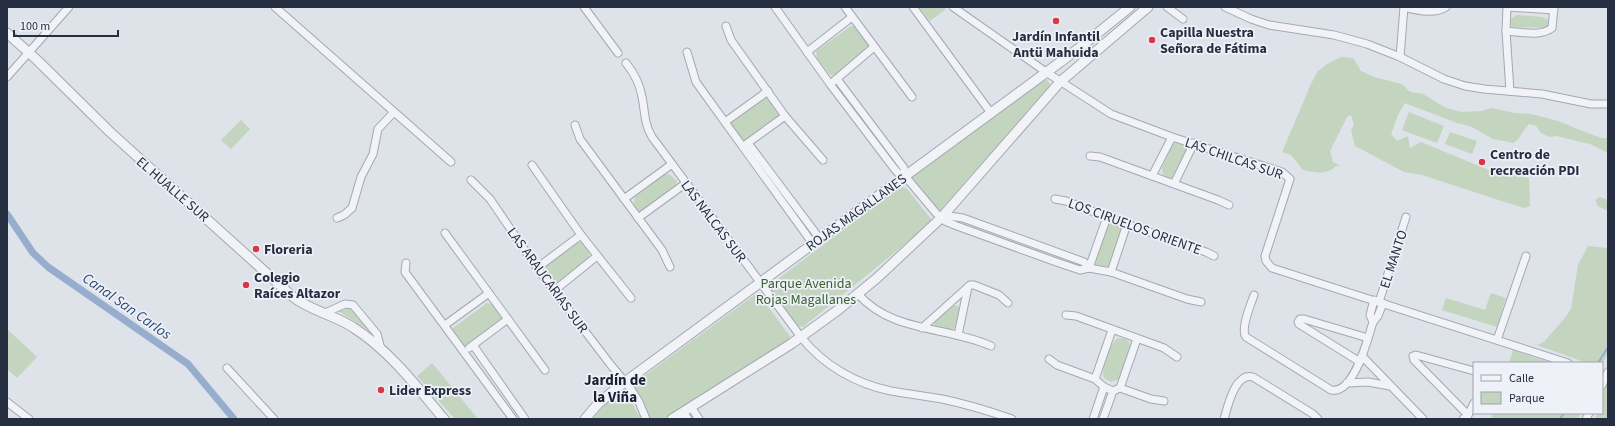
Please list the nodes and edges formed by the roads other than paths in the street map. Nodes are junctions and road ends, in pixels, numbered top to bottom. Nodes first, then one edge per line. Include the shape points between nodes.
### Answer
1 (69, 7) edge
2 (275, 7) edge
3 (584, 7) edge
4 (775, 7) edge
5 (845, 7) edge
6 (913, 7) edge
7 (952, 7) edge
8 (1130, 7) edge
9 (1148, 7) edge
10 (1167, 7) edge
11 (1225, 7) edge
12 (1404, 7) edge
13 (1446, 7) edge
14 (1507, 7) edge
15 (1554, 8) edge
16 (852, 17) junction
17 (1183, 19) dead end
18 (726, 26) dead end
19 (1506, 31) junction
20 (7, 33) edge
21 (874, 47) junction
22 (29, 52) junction
23 (687, 52) dead end
24 (807, 52) junction
25 (618, 53) dead end
26 (1400, 57) junction
27 (626, 63) dead end
28 (1046, 72) junction
29 (7, 77) edge
30 (837, 79) junction
31 (1060, 82) junction
32 (830, 84) junction
33 (768, 91) junction
34 (1510, 91) junction
35 (912, 97) dead end
36 (1608, 104) edge
37 (394, 112) junction
38 (991, 113) junction
39 (785, 116) junction
40 (725, 122) junction
41 (575, 125) dead end
42 (1172, 137) junction
43 (748, 143) junction
44 (1194, 143) junction
45 (742, 147) junction
46 (1090, 156) dead end
47 (823, 160) dead end
48 (451, 162) dead end
49 (672, 164) junction
50 (532, 165) dead end
51 (905, 176) junction
52 (1152, 176) junction
53 (471, 180) dead end
54 (686, 183) junction
55 (1174, 184) junction
56 (624, 199) junction
57 (1055, 199) dead end
58 (1229, 205) dead end
59 (1107, 217) junction
60 (1406, 217) dead end
61 (337, 218) dead end
62 (638, 218) junction
63 (941, 218) junction
64 (1127, 224) junction
65 (445, 233) dead end
66 (581, 235) junction
67 (816, 241) junction
68 (597, 256) junction
69 (1214, 256) dead end
70 (1526, 256) dead end
71 (406, 263) dead end
72 (670, 267) dead end
73 (537, 268) junction
74 (1090, 268) junction
75 (1111, 272) junction
76 (760, 283) junction
77 (968, 287) junction
78 (555, 290) junction
79 (489, 293) junction
80 (858, 294) junction
81 (1254, 295) dead end
82 (631, 298) dead end
83 (1201, 302) dead end
84 (1379, 302) junction
85 (1008, 303) dead end
86 (325, 313) junction
87 (1066, 315) dead end
88 (508, 319) junction
89 (445, 325) junction
90 (922, 328) junction
91 (1112, 330) junction
92 (958, 335) junction
93 (800, 337) junction
94 (1368, 338) junction
95 (1138, 339) junction
96 (1497, 340) junction
97 (473, 346) junction
98 (991, 346) dead end
99 (381, 349) junction
100 (464, 352) junction
101 (1177, 357) dead end
102 (1050, 359) dead end
103 (1361, 359) junction
104 (1565, 362) edge
105 (227, 368) dead end
106 (545, 370) dead end
107 (1473, 371) edge
108 (1095, 379) junction
109 (624, 382) junction
110 (1347, 383) junction
111 (1104, 387) junction
112 (1392, 387) junction
113 (1117, 389) junction
114 (1164, 401) dead end
115 (7, 402) edge
116 (1473, 405) edge
117 (687, 412) edge
118 (1002, 417) edge
119 (1466, 417) edge
120 (29, 419) edge
121 (274, 419) edge
122 (444, 419) edge
123 (513, 419) edge
124 (525, 419) edge
125 (585, 419) edge
126 (646, 419) edge
127 (672, 419) edge
128 (699, 419) edge
129 (1012, 419) edge
130 (1093, 419) edge
131 (1103, 419) edge
132 (1224, 419) edge
133 (1318, 419) edge
134 (1423, 419) edge

1 - 22 street
2 - 37 street
3 - 25 street
4 - 24 street
5 - 16 street
6 - 38 street
7 - 28 street, LAS CHILCAS SUR
8 - 28 street, ROJAS MAGALLANES
9 - 31 street
10 - 17 street
11 - 26 street via 1269,26 1346,38
12 - 13 street via 1439,11
12 - 26 street
14 - 15 street
14 - 19 street
15 - 19 street via 1552,28 1548,31
16 - 21 street
16 - 24 street
18 - 33 street via 731,40
19 - 34 street
20 - 22 street, EL HUALLE SUR
21 - 30 street
21 - 35 street
22 - 29 street
22 - 86 street, EL HUALLE SUR via 116,138 292,296 304,305
23 - 40 street via 696,82
24 - 32 street
26 - 34 street via 1454,83
27 - 49 street, LAS NALCAS SUR via 640,88 649,132
28 - 31 street, LAS CHILCAS SUR
28 - 38 street, ROJAS MAGALLANES
30 - 32 street
30 - 51 street via 904,168
31 - 42 street, LAS CHILCAS SUR via 1111,114
31 - 63 street
32 - 51 street via 898,173
33 - 39 street
33 - 40 street
34 - 36 street via 1542,94 1591,104
37 - 48 street
37 - 61 street via 378,129 373,154 361,177 352,208
38 - 51 street, ROJAS MAGALLANES
39 - 43 street
39 - 47 street
40 - 45 street
41 - 56 street via 580,139
42 - 44 street, LAS CHILCAS SUR
42 - 52 street
43 - 45 street
43 - 67 street
44 - 55 street
44 - 84 street, LAS CHILCAS SUR via 1282,172 1290,179 1265,256 1270,266
45 - 67 street
46 - 52 street via 1100,157
49 - 54 street, LAS NALCAS SUR
49 - 56 street
50 - 66 street
51 - 63 street
51 - 67 street, ROJAS MAGALLANES
52 - 55 street
53 - 73 street, LAS ARAUCARIAS SUR via 490,199
54 - 62 street
54 - 76 street, LAS NALCAS SUR
55 - 58 street
56 - 62 street
57 - 59 street, LOS CIRUELOS ORIENTE
59 - 64 street, LOS CIRUELOS ORIENTE
59 - 74 street
60 - 84 street, EL MANTO
62 - 72 street via 662,250
63 - 74 street via 1059,263 1080,270
63 - 80 street
64 - 69 street, LOS CIRUELOS ORIENTE
64 - 75 street
65 - 79 street
66 - 68 street
66 - 73 street
67 - 76 street, ROJAS MAGALLANES
68 - 78 street
68 - 82 street
70 - 96 street
71 - 89 street via 405,272
73 - 78 street, LAS ARAUCARIAS SUR
74 - 75 street
75 - 83 street
76 - 93 street, LAS NALCAS SUR
76 - 109 street, ROJAS MAGALLANES
77 - 85 street via 975,285 999,295
77 - 90 street
77 - 92 street
78 - 109 street, LAS ARAUCARIAS SUR
79 - 88 street
79 - 89 street
80 - 90 street via 867,304 895,321
80 - 93 street
81 - 110 street via 1244,328 1246,337 1331,390 1337,391
84 - 94 street, EL MANTO via 1370,315 1373,322
84 - 96 street, LAS CHILCAS SUR
86 - 99 street, EL HUALLE SUR via 355,328
86 - 99 street, EL HUALLE SUR via 345,304 353,305 376,334
87 - 91 street via 1076,316
88 - 97 street
88 - 106 street
89 - 100 street
90 - 92 street
91 - 95 street
91 - 108 street
92 - 98 street
93 - 117 street
93 - 118 street, LAS NALCAS SUR via 827,363 867,384 890,391 961,403
94 - 103 street, EL MANTO
94 - 103 street via 1304,319 1298,322
95 - 101 street via 1164,348
95 - 113 street
96 - 104 street, LAS CHILCAS SUR
97 - 100 street
97 - 124 street
99 - 122 street, EL HUALLE SUR
100 - 123 street
102 - 108 street via 1057,365
103 - 110 street, EL MANTO
103 - 112 street
105 - 121 street
107 - 119 street via 1416,354 1413,356
108 - 111 street
109 - 125 street, ROJAS MAGALLANES via 605,397
109 - 126 street via 639,402
110 - 112 street via 1368,382
111 - 113 street
111 - 130 street
112 - 134 street
113 - 114 street
113 - 131 street
115 - 120 street
116 - 119 street
117 - 127 street
117 - 128 street
118 - 129 street, LAS NALCAS SUR
132 - 133 street via 1233,391 1241,379 1249,376

